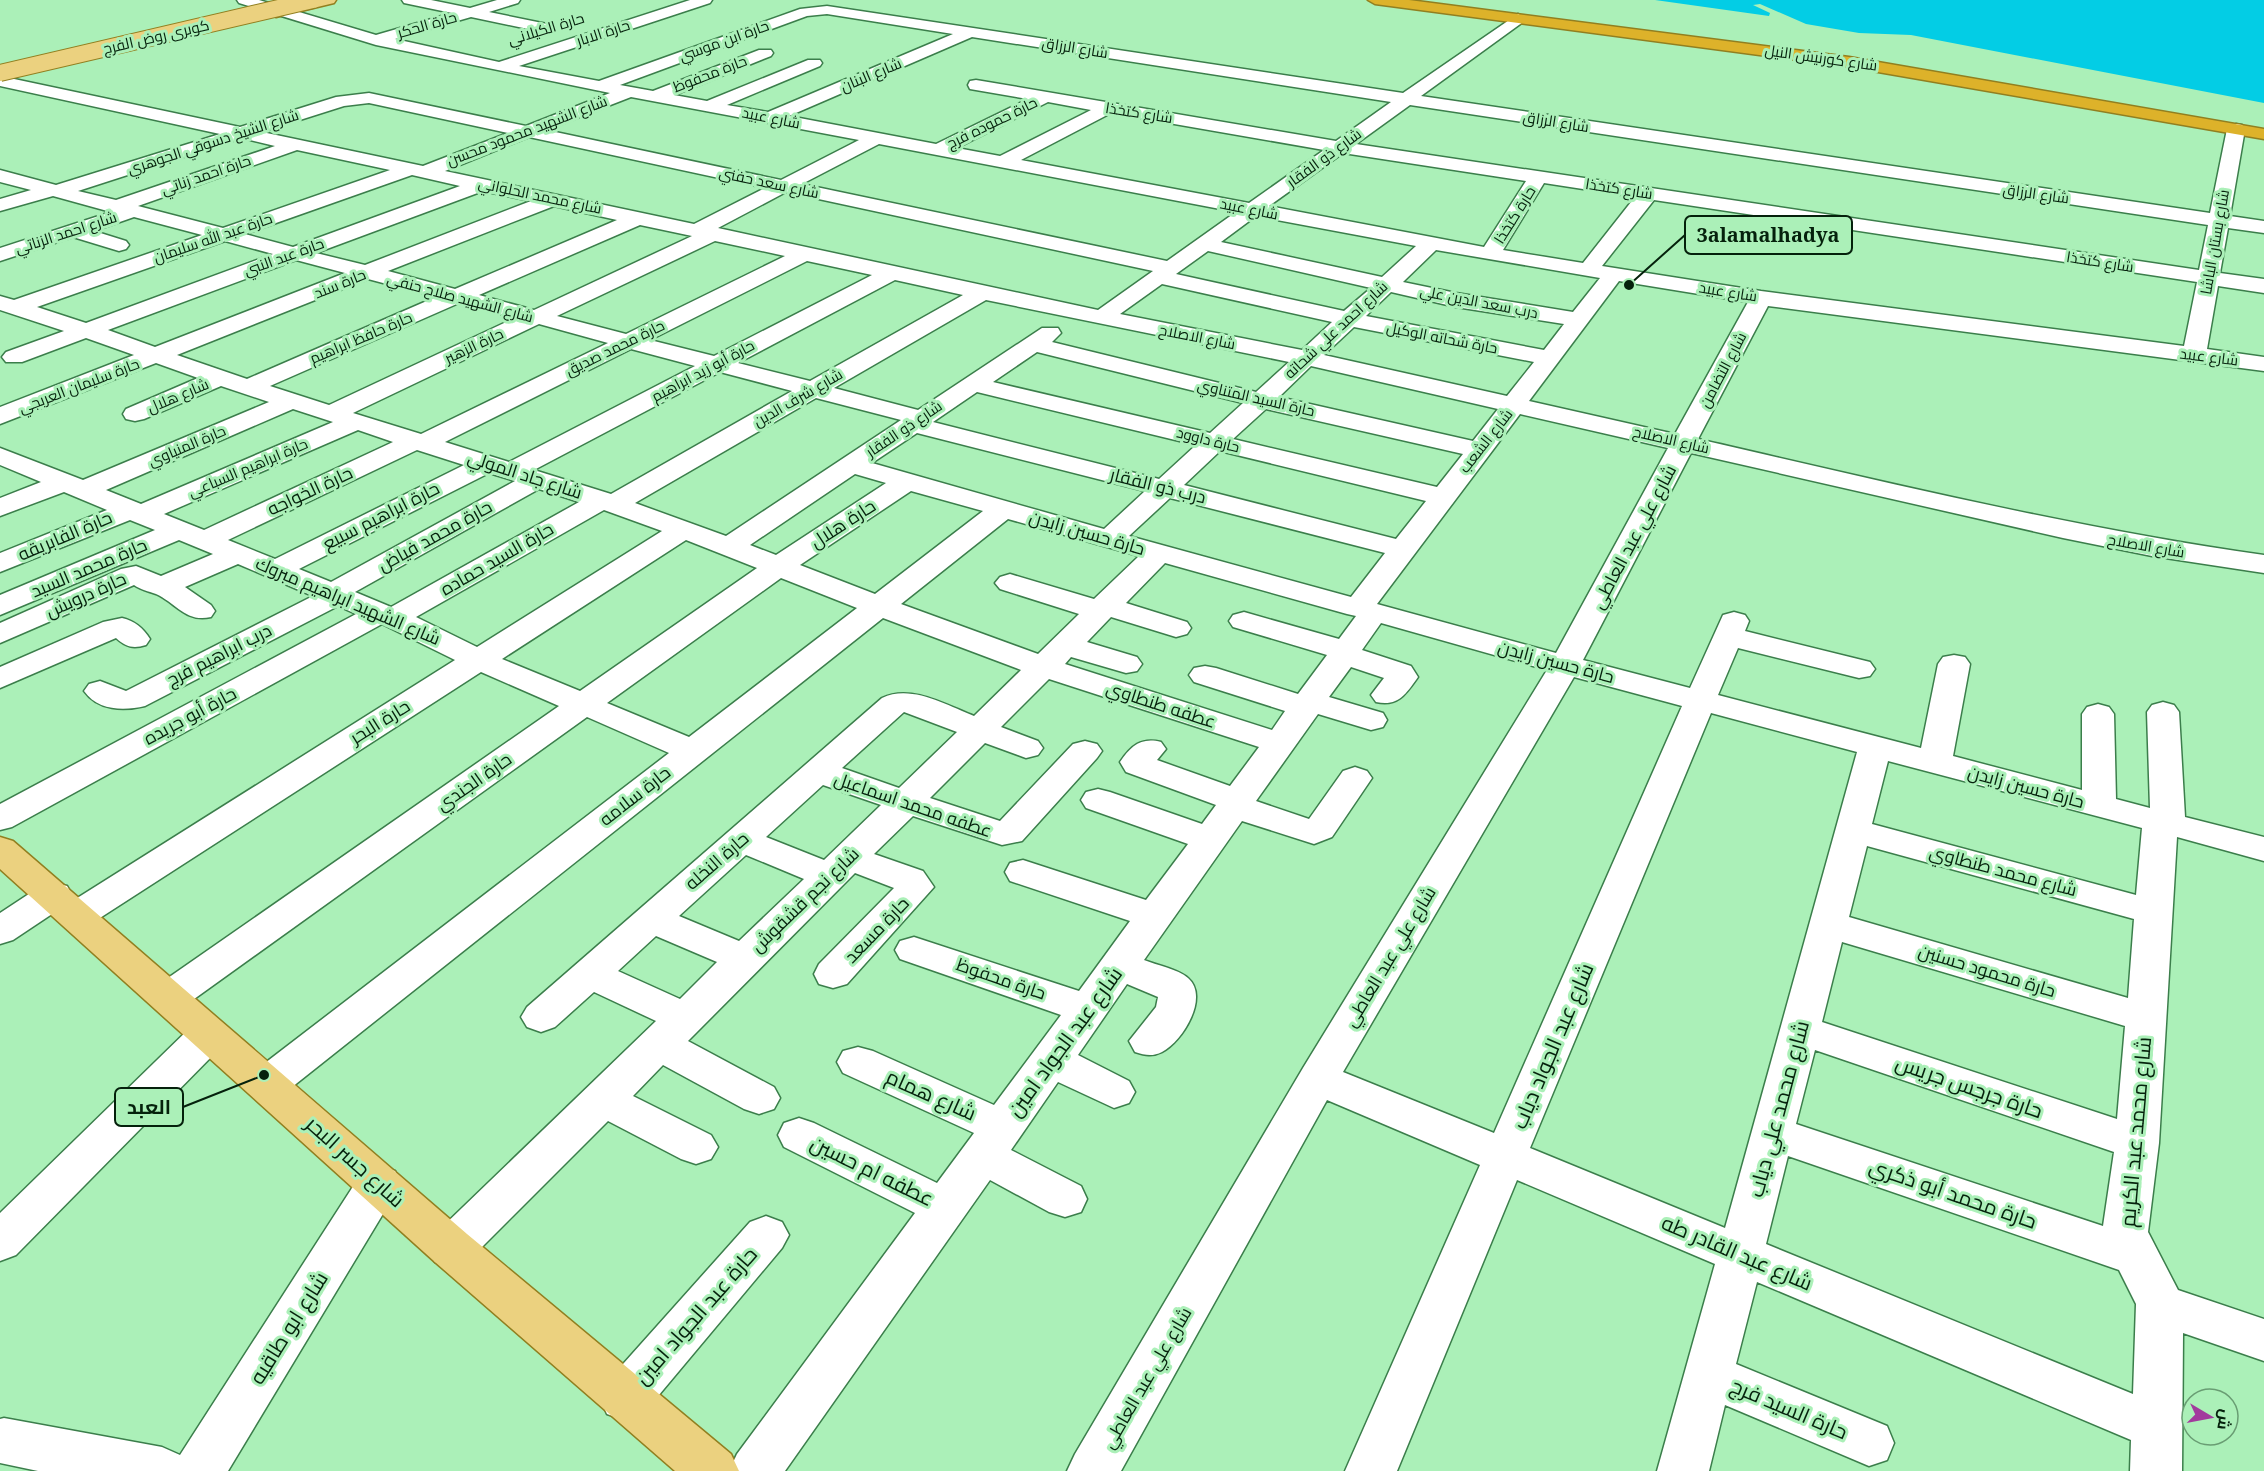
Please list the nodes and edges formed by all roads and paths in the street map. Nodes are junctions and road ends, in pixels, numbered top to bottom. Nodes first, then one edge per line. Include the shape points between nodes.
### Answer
1 (244, 0) edge
2 (313, 0) edge
3 (329, 0) edge
4 (409, 0) edge
5 (513, 0) edge
6 (705, 0) edge
7 (877, 0) edge
8 (1375, 0) edge
9 (1422, 0) edge
10 (1466, 0) edge
11 (282, 5) edge
12 (848, 12) junction
13 (468, 13) junction
14 (1518, 19) junction
15 (1688, 31) junction
16 (971, 32) junction
17 (696, 35) dead end
18 (517, 38) dead end
19 (583, 39) junction
20 (376, 40) junction
21 (1819, 41) dead end
22 (722, 42) junction
23 (1837, 45) junction
24 (615, 46) dead end
25 (486, 47) dead end
26 (647, 52) dead end
27 (765, 53) junction
28 (455, 57) junction
29 (675, 59) junction
30 (1849, 62) junction
31 (500, 66) junction
32 (0, 69) edge
33 (721, 70) junction
34 (0, 73) edge
35 (0, 79) edge
36 (772, 80) junction
37 (976, 85) dead end
38 (602, 86) junction
39 (630, 91) junction
40 (655, 96) junction
41 (1046, 97) junction
42 (369, 98) joint
43 (1407, 99) junction
44 (709, 106) junction
45 (1108, 108) junction
46 (770, 118) junction
47 (2264, 123) edge
48 (2236, 129) junction
49 (243, 132) junction
50 (526, 132) junction
51 (2264, 134) edge
52 (877, 138) junction
53 (297, 144) junction
54 (1340, 147) junction
55 (938, 150) junction
56 (1002, 162) junction
57 (418, 170) junction
58 (0, 176) edge
59 (1539, 176) junction
60 (483, 184) junction
61 (783, 186) junction
62 (55, 190) junction
63 (1649, 193) junction
64 (554, 199) junction
65 (0, 205) edge
66 (124, 209) junction
67 (1252, 210) junction
68 (640, 217) junction
69 (2219, 220) junction
70 (2264, 227) edge
71 (74, 231) junction
72 (706, 231) junction
73 (222, 235) junction
74 (1431, 243) junction
75 (1204, 244) junction
76 (119, 245) dead end
77 (807, 253) junction
78 (294, 254) junction
79 (1490, 254) junction
80 (0, 255) edge
81 (1588, 270) junction
82 (894, 272) junction
83 (1164, 272) junction
84 (367, 273) junction
85 (1614, 274) junction
86 (2208, 278) junction
87 (1387, 284) junction
88 (2264, 286) edge
89 (983, 292) junction
90 (456, 297) junction
91 (1761, 298) junction
92 (7, 306) edge
93 (1090, 316) junction
94 (536, 317) junction
95 (1348, 319) junction
96 (1580, 320) junction
97 (85, 330) junction
98 (628, 342) junction
99 (1033, 344) junction
100 (159, 355) junction
101 (2194, 355) junction
102 (14, 357) dead end
103 (1306, 358) junction
104 (1550, 358) junction
105 (2264, 364) edge
106 (716, 365) junction
107 (220, 378) junction
108 (973, 384) junction
109 (248, 387) junction
110 (812, 390) junction
111 (1261, 399) junction
112 (291, 401) junction
113 (1515, 404) junction
114 (135, 414) dead end
115 (330, 414) junction
116 (0, 416) edge
117 (916, 421) junction
118 (356, 422) junction
119 (419, 442) junction
120 (1214, 442) junction
121 (1684, 442) junction
122 (1480, 450) junction
123 (0, 456) edge
124 (851, 465) junction
125 (513, 471) junction
126 (908, 481) junction
127 (74, 486) junction
128 (1164, 488) junction
129 (1443, 497) junction
130 (607, 502) junction
131 (0, 508) edge
132 (1003, 509) junction
133 (135, 512) junction
134 (684, 529) junction
135 (192, 535) junction
136 (1108, 539) junction
137 (729, 546) junction
138 (1403, 549) junction
139 (1159, 553) junction
140 (238, 554) junction
141 (0, 563) edge
142 (2264, 564) edge
143 (779, 566) junction
144 (275, 570) junction
145 (1010, 583) dead end
146 (163, 586) junction
147 (334, 594) junction
148 (0, 606) edge
149 (879, 606) junction
150 (1103, 608) junction
151 (1366, 610) junction
152 (200, 611) dead end
153 (386, 615) junction
154 (1245, 621) dead end
155 (1176, 628) dead end
156 (0, 634) edge
157 (135, 639) dead end
158 (1345, 652) junction
159 (1054, 656) junction
160 (478, 660) junction
161 (1126, 664) dead end
162 (1954, 664) dead end
163 (1565, 665) junction
164 (1859, 669) dead end
165 (1204, 675) dead end
166 (0, 679) edge
167 (100, 691) dead end
168 (1700, 700) junction
169 (584, 703) junction
170 (1308, 704) junction
171 (2163, 712) dead end
172 (2098, 714) dead end
173 (979, 729) junction
174 (1280, 743) junction
175 (1875, 747) junction
176 (1026, 748) dead end
177 (1149, 749) dead end
178 (694, 750) junction
179 (1085, 751) dead end
180 (1935, 763) junction
181 (818, 772) junction
182 (1355, 778) dead end
183 (1098, 800) dead end
184 (905, 802) junction
185 (1236, 803) junction
186 (2099, 806) junction
187 (0, 819) edge
188 (2164, 823) junction
189 (1852, 830) junction
190 (1210, 839) junction
191 (741, 840) junction
192 (0, 849) edge
193 (2264, 849) edge
194 (839, 867) junction
195 (1023, 872) dead end
196 (65, 905) junction
197 (2154, 912) junction
198 (1155, 916) junction
199 (652, 919) junction
200 (1828, 924) junction
201 (0, 931) edge
202 (914, 950) dead end
203 (746, 959) junction
204 (1120, 966) junction
205 (590, 974) junction
206 (833, 974) dead end
207 (169, 997) junction
208 (1088, 1009) junction
209 (541, 1017) dead end
210 (2146, 1018) junction
211 (1800, 1030) junction
212 (672, 1031) junction
213 (208, 1035) junction
214 (1149, 1041) dead end
215 (1051, 1060) junction
216 (858, 1062) dead end
217 (1318, 1079) junction
218 (267, 1084) junction
219 (1113, 1092) dead end
220 (759, 1098) dead end
221 (602, 1099) junction
222 (1772, 1133) junction
223 (800, 1135) dead end
224 (993, 1142) junction
225 (2138, 1143) junction
226 (696, 1147) dead end
227 (1505, 1157) junction
228 (380, 1184) junction
229 (1065, 1199) dead end
230 (945, 1207) junction
231 (766, 1235) dead end
232 (0, 1242) edge
233 (451, 1248) junction
234 (1741, 1254) junction
235 (2134, 1256) junction
236 (2160, 1304) junction
237 (2264, 1340) edge
238 (1709, 1375) junction
239 (625, 1398) junction
240 (4, 1441) dead end
241 (1869, 1443) dead end
242 (2156, 1449) edge
243 (162, 1471) edge
244 (200, 1471) edge
245 (713, 1471) edge
246 (755, 1471) edge
247 (1094, 1471) edge
248 (1371, 1471) edge
249 (1683, 1471) edge

1 - 11 street, شارع عبيد
2 - 34 main road, كوبرى روض الفرج, bridge
3 - 11 main road
4 - 13 street
5 - 13 street, حارة الحكر
6 - 19 street, حارة الابار
7 - 12 street
8 - 14 highway, شارع كورنيش النيل
9 - 15 highway
10 - 15 highway
11 - 20 street, شارع عبيد via 320,24
11 - 32 main road
11 - 35 main road
12 - 16 street, شارع الرزاق
12 - 22 street, حارة ابن موسي via 811,10
13 - 18 street, حارة الكيلاني via 553,26
13 - 20 street, حارة الحكر
14 - 30 highway, شارع كورنيش النيل
14 - 43 street, شارع ذو الفقار
15 - 23 highway
15 - 30 highway
16 - 43 street, شارع الرزاق
16 - 46 street, شارع البنان
17 - 22 street
19 - 24 street
19 - 31 street, حارة الابار
20 - 28 street, شارع عبيد
21 - 23 highway, شارع كورنيش النيل
22 - 27 street
22 - 29 street, حارة ابن موسي
23 - 47 highway, شارع كورنيش النيل
25 - 28 street, حارة الكيلاني
26 - 29 street
27 - 33 street, حارة محفوظ
27 - 36 street via 814,63
28 - 31 street, شارع عبيد
29 - 33 street
29 - 38 street, حارة ابن موسي
30 - 48 highway, شارع كورنيش النيل
31 - 38 street, شارع عبيد
33 - 36 street
33 - 40 street, حارة محفوظ
35 - 49 street, شارع محمد الحلواني
36 - 44 street
37 - 41 street, شارع كتخذا
38 - 39 street, شارع عبيد
39 - 40 street, شارع عبيد
39 - 50 street, شارع الشهيد محمود محسن
40 - 44 street, شارع عبيد
41 - 45 street, شارع كتخذا
41 - 55 street, حارة حموده فرج
42 - 49 street, شارع الشيخ دسوقي الجوهري via 342,101
42 - 50 street, شارع سعد حفني
43 - 54 street, شارع ذو الفقار
43 - 69 street, شارع الرزاق
44 - 46 street, شارع عبيد
45 - 54 street, شارع كتخذا
45 - 56 street
46 - 52 street, شارع عبيد
48 - 51 highway, شارع كورنيش النيل
48 - 69 street, شارع بستان الباشا
49 - 53 street, شارع محمد الحلواني
49 - 62 street, شارع الشيخ دسوقي الجوهري
50 - 57 street, شارع الشهيد محمود محسن
50 - 61 street, شارع سعد حفني
52 - 55 street, شارع عبيد
52 - 61 street, حارة الزهير
53 - 57 street, شارع محمد الحلواني
53 - 66 street, حارة احمد زناتي
54 - 59 street, شارع كتخذا
54 - 67 street, شارع ذو الفقار
55 - 56 street, شارع عبيد
56 - 67 street, شارع عبيد
57 - 60 street, شارع محمد الحلواني
57 - 73 street, حارة عبد الله سليمان
58 - 62 street, شارع الشهيد صلاح حنفي
59 - 63 street, شارع كتخذا
59 - 79 street, حارة كتخذا
60 - 64 street, شارع محمد الحلواني
60 - 78 street, حارة عبد النبي
61 - 72 street, حارة الزهير
61 - 83 street, شارع سعد حفني
62 - 65 street, شارع الشيخ دسوقي الجوهري
62 - 66 street, شارع الشهيد صلاح حنفي
63 - 81 street
63 - 86 street, شارع كتخذا
64 - 68 street, شارع محمد الحلواني
64 - 84 street, حارة سند
66 - 71 street, شارع احمد الزناتي
66 - 73 street, شارع الشهيد صلاح حنفي
67 - 74 street, شارع عبيد
67 - 75 street, شارع ذو الفقار
68 - 72 street, شارع محمد الحلواني
68 - 90 street, حارة حافظ ابراهيم
69 - 70 street, شارع الرزاق
69 - 86 street, شارع بستان الباشا
71 - 76 street
71 - 80 street, شارع احمد الزناتي
72 - 77 street, شارع محمد الحلواني
72 - 94 street, حارة الزهير
73 - 78 street, شارع الشهيد صلاح حنفي
73 - 92 street, حارة عبد الله سليمان
74 - 79 street, شارع عبيد
74 - 87 street, شارع احمد علي شحاته
75 - 83 street, شارع ذو الفقار
75 - 87 street, درب سعد الدين علي
77 - 82 street, شارع محمد الحلواني
77 - 98 street, حارة محمد صديق
78 - 84 street, شارع الشهيد صلاح حنفي
78 - 97 street, حارة عبد النبي
79 - 81 street, شارع عبيد
81 - 85 street, شارع عبيد
82 - 89 street, شارع محمد الحلواني
82 - 106 street, حارة أبو زيد ابراهيم
83 - 93 street, شارع ذو الفقار
83 - 95 street, حارة شحاته الوكيل
84 - 90 street, شارع الشهيد صلاح حنفي
84 - 100 street, حارة سند
85 - 91 street, شارع عبيد
85 - 96 street, شارع الشعب
86 - 88 street, شارع كتخذا
86 - 101 street, شارع بستان الباشا
87 - 95 street, شارع احمد علي شحاته
87 - 96 street, درب سعد الدين علي via 1456,300
89 - 93 street, شارع محمد الحلواني
89 - 110 street, شارع شرف الدين
90 - 94 street, شارع الشهيد صلاح حنفي
90 - 109 street, حارة حافظ ابراهيم
91 - 101 street, شارع عبيد
91 - 121 street, شارع التضامن
92 - 97 street, شارع جاد المولي
93 - 99 street, شارع ذو الفقار
93 - 103 street, شارع الاصلاح
94 - 98 street, شارع الشهيد صلاح حنفي
94 - 115 street, حارة الزهير
95 - 103 street, شارع احمد علي شحاته
95 - 104 street, حارة شحاته الوكيل
96 - 104 street, شارع الشعب
97 - 100 street, شارع جاد المولي
97 - 102 street, حارة عبد النبي
98 - 106 street, شارع الشهيد صلاح حنفي
98 - 119 street, حارة محمد صديق
99 - 108 street, شارع ذو الفقار
99 - 111 street, حارة السيد المتناوي
100 - 107 street, شارع جاد المولي
100 - 116 street, حارة سليمان العربجي
101 - 105 street, شارع عبيد
103 - 111 street, شارع احمد علي شحاته
103 - 113 street, شارع الاصلاح
104 - 113 street, شارع الشعب
106 - 110 street, شارع الشهيد صلاح حنفي
106 - 125 street, حارة أبو زيد ابراهيم
107 - 109 street, شارع جاد المولي
107 - 114 street, شارع هلال
108 - 117 street, شارع ذو الفقار
108 - 120 street, حارة داوود
109 - 112 street, شارع جاد المولي
110 - 117 street, شارع الشهيد صلاح حنفي
110 - 130 street, شارع شرف الدين
111 - 120 street, شارع احمد علي شحاته
111 - 122 street, حارة السيد المتناوي
112 - 115 street, شارع جاد المولي
112 - 127 street, حارة المنياوي
113 - 121 street, شارع الاصلاح
113 - 122 street, شارع الشعب
115 - 118 street, شارع جاد المولي
117 - 124 street, شارع ذو الفقار
117 - 128 street, درب ذو الفقار
118 - 119 street, شارع جاد المولي
118 - 133 street, حارة ابراهيم السباعي
119 - 125 street, شارع جاد المولي
119 - 135 street, حارة الخواجه
120 - 128 street, شارع احمد علي شحاته
120 - 129 street, حارة داوود
121 - 142 street, شارع الاصلاح via 2063,530
121 - 163 street, شارع علي عبد العاطي
122 - 129 street, شارع الشعب
123 - 127 street, شارع الشهيد ابراهيم مبروك
124 - 126 street, حارة حسين زايدن
124 - 137 street, شارع ذو الفقار
125 - 130 street, شارع جاد المولي
125 - 144 street, حارة ابراهيم سبيع
125 - 147 street, حارة محمد فياض
126 - 132 street, حارة حسين زايدن
126 - 143 street, حارة هلال
127 - 131 street, حارة المنياوي
127 - 133 street, شارع الشهيد ابراهيم مبروك
128 - 136 street, شارع احمد علي شحاته
128 - 138 street, درب ذو الفقار
129 - 138 street, شارع الشعب
130 - 134 street, شارع جاد المولي
130 - 153 street, حارة السيد حماده
132 - 136 street, حارة حسين زايدن
132 - 149 street, حارة سلامه
133 - 135 street, شارع الشهيد ابراهيم مبروك
133 - 141 street, حارة الفابريقه
134 - 137 street, شارع جاد المولي
134 - 160 street, حارة البحر
135 - 140 street, شارع الشهيد ابراهيم مبروك
135 - 148 street, حارة محمد السيد
136 - 139 street, حارة حسين زايدن
137 - 143 street, شارع جاد المولي
138 - 151 street, شارع الشعب
139 - 150 street, شارع نجم قشقوش
139 - 151 street, حارة حسين زايدن
140 - 144 street, شارع الشهيد ابراهيم مبروك
140 - 146 street
143 - 149 street, شارع جاد المولي
143 - 169 street, حارة الجندي
144 - 147 street, شارع الشهيد ابراهيم مبروك
145 - 150 street
146 - 152 street, حارة درويش
146 - 156 street, حارة درويش via 131,574
147 - 153 street, شارع الشهيد ابراهيم مبروك
147 - 167 street, درب ابراهيم فرج via 134,699 121,701
149 - 159 street, شارع جاد المولي
149 - 178 street, حارة سلامه
150 - 155 street
150 - 159 street, شارع نجم قشقوش
151 - 158 street, شارع عبد الجواد امين
151 - 163 street, حارة حسين زايدن
153 - 160 street, شارع الشهيد ابراهيم مبروك
153 - 187 street, حارة أبو جريده
154 - 158 street
157 - 166 street via 124,628 114,628
158 - 170 street, شارع عبد الجواد امين
158 - 170 street via 1402,677 1379,708
159 - 161 street
159 - 173 street, شارع نجم قشقوش
159 - 174 street, عطفه طنطاوي
160 - 169 street, شارع الشهيد ابراهيم مبروك
160 - 196 street, حارة البحر
162 - 180 street
163 - 168 street, حارة حسين زايدن
163 - 217 street, شارع علي عبد العاطي
164 - 168 street, شارع عبد الجواد دياب via 1730,629
165 - 170 street
168 - 175 street, حارة حسين زايدن
168 - 227 street, شارع عبد الجواد دياب
169 - 178 street, شارع الشهيد ابراهيم مبروك
169 - 207 street, حارة الجندي
170 - 174 street, شارع عبد الجواد امين
171 - 188 street, شارع محمد عبد الكريم
172 - 186 street
173 - 176 street
173 - 181 street, حارة النخله via 899,702
173 - 184 street, شارع نجم قشقوش
174 - 185 street, شارع عبد الجواد امين
175 - 180 street, حارة حسين زايدن
175 - 189 street, شارع محمد علي دياب
177 - 185 street via 1138,765
178 - 218 street, حارة سلامه
179 - 184 street, عطفه محمد اسماعيل via 1009,833 999,834
180 - 186 street, حارة حسين زايدن
181 - 184 street, عطفه محمد اسماعيل
181 - 191 street, حارة النخله
182 - 185 street via 1314,833
183 - 190 street
184 - 194 street, شارع نجم قشقوش
185 - 190 street, شارع عبد الجواد امين
186 - 188 street, حارة حسين زايدن
188 - 193 street, حارة حسين زايدن
188 - 197 street, شارع محمد عبد الكريم
189 - 197 street, شارع محمد طنطاوي
189 - 200 street, شارع محمد علي دياب
190 - 198 street, شارع عبد الجواد امين
191 - 194 street
191 - 199 street, حارة النخله
192 - 196 main road, شارع جسر البحر
194 - 203 street, شارع نجم قشقوش
194 - 206 street, حارة مسعد via 910,880 916,888
195 - 198 street
196 - 201 street, حارة البحر
196 - 207 main road, شارع جسر البحر
197 - 210 street, شارع محمد عبد الكريم
198 - 204 street, شارع عبد الجواد امين
199 - 203 street
199 - 205 street, حارة النخله
200 - 210 street, حارة محمود حسنين
200 - 211 street, شارع محمد علي دياب
202 - 208 street, حارة محفوظ
203 - 212 street, شارع نجم قشقوش
204 - 208 street, شارع عبد الجواد امين
204 - 214 street via 1174,988 1179,995 1180,1003
205 - 209 street, حارة النخله
205 - 212 street
207 - 213 main road, شارع جسر البحر
208 - 215 street, شارع عبد الجواد امين
210 - 225 street, شارع محمد عبد الكريم
211 - 222 street, شارع محمد علي دياب
211 - 225 street, حارة جرجس جريس
212 - 220 street
212 - 221 street, شارع نجم قشقوش
213 - 218 main road, شارع جسر البحر
213 - 232 street
215 - 219 street
215 - 224 street, شارع عبد الجواد امين
216 - 224 street, شارع همام
217 - 227 street, شارع عبد القادر طه
217 - 247 street, شارع علي عبد العاطي
218 - 228 main road, شارع جسر البحر
221 - 226 street
221 - 233 street, شارع نجم قشقوش
222 - 234 street, شارع محمد علي دياب
222 - 235 street, حارة محمد أبو ذكري
223 - 230 street, عطفه ام حسين
224 - 229 street, شارع همام
224 - 230 street, شارع عبد الجواد امين
225 - 235 street, شارع محمد عبد الكريم via 2125,1232
227 - 234 street, شارع عبد القادر طه
227 - 248 street, شارع عبد الجواد دياب
228 - 233 main road, شارع جسر البحر
228 - 244 street, شارع ابو طاقيه
230 - 246 street, شارع عبد الجواد امين
231 - 239 street, حارة عبد الجواد امين
233 - 239 main road, شارع جسر البحر
234 - 238 street, شارع محمد علي دياب
234 - 242 street, شارع عبد القادر طه
235 - 236 street, شارع محمد عبد الكريم via 2150,1279
236 - 237 street
236 - 242 street, شارع محمد عبد الكريم
238 - 241 street, حارة السيد فرج
238 - 249 street, شارع محمد علي دياب
239 - 245 main road, شارع جسر البحر
240 - 243 street

